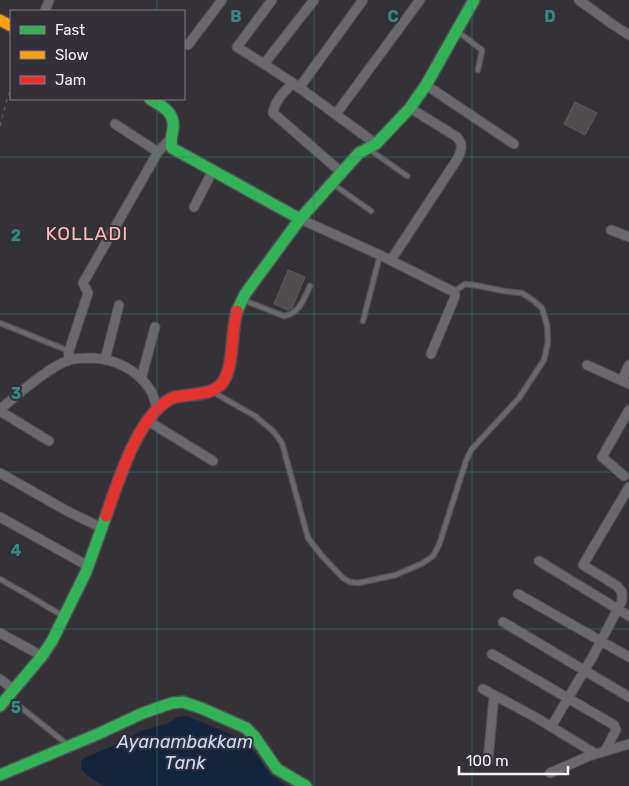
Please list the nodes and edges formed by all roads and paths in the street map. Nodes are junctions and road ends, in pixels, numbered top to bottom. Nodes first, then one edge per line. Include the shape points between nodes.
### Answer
1 (222, 0) edge
2 (272, 0) edge
3 (314, 0) edge
4 (364, 0) edge
5 (420, 0) edge
6 (474, 0) edge
7 (579, 0) edge
8 (456, 30) junction
9 (629, 35) edge
10 (188, 45) dead end
11 (264, 64) junction
12 (478, 70) dead end
13 (296, 85) junction
14 (426, 85) junction
15 (10, 91) edge
16 (152, 100) edge
17 (410, 108) junction
18 (336, 114) junction
19 (115, 124) dead end
20 (0, 126) edge
21 (170, 139) junction
22 (514, 144) dead end
23 (372, 146) junction
24 (158, 152) junction
25 (212, 170) junction
26 (342, 172) junction
27 (407, 176) dead end
28 (332, 183) junction
29 (194, 207) dead end
30 (371, 211) dead end
31 (300, 219) junction
32 (610, 230) dead end
33 (629, 236) edge
34 (380, 255) junction
35 (391, 260) junction
36 (310, 286) dead end
37 (454, 292) junction
38 (242, 299) junction
39 (119, 305) dead end
40 (363, 321) dead end
41 (0, 323) edge
42 (155, 327) dead end
43 (431, 354) dead end
44 (68, 356) junction
45 (105, 360) junction
46 (587, 365) dead end
47 (629, 365) edge
48 (141, 379) junction
49 (625, 382) edge
50 (211, 391) junction
51 (157, 409) junction
52 (0, 410) edge
53 (629, 410) edge
54 (148, 421) junction
55 (49, 441) dead end
56 (213, 461) dead end
57 (0, 473) edge
58 (624, 476) dead end
59 (629, 487) edge
60 (0, 517) edge
61 (102, 528) junction
62 (539, 561) dead end
63 (88, 566) junction
64 (0, 579) edge
65 (518, 594) dead end
66 (618, 609) junction
67 (629, 616) edge
68 (64, 617) junction
69 (503, 622) dead end
70 (0, 633) edge
71 (601, 641) junction
72 (492, 654) dead end
73 (42, 656) junction
74 (629, 657) edge
75 (584, 671) junction
76 (0, 679) edge
77 (483, 688) dead end
78 (494, 695) junction
79 (7, 697) edge
80 (629, 697) edge
81 (568, 698) junction
82 (551, 727) junction
83 (629, 744) edge
84 (70, 746) junction
85 (600, 753) junction
86 (488, 760) dead end
87 (550, 772) dead end
88 (0, 775) edge
89 (306, 786) edge

1 - 10 street
2 - 11 street via 237,47
3 - 11 street
4 - 13 street
5 - 18 street
6 - 8 street
7 - 9 street
8 - 12 lane via 482,50
8 - 14 street
11 - 13 street
13 - 18 street
13 - 26 street via 277,101 273,113
14 - 17 street
14 - 22 street
15 - 20 path
16 - 21 street via 168,108 172,116 174,127
17 - 23 street
17 - 35 street via 458,136 462,150
18 - 23 street
19 - 24 street
21 - 24 street
21 - 25 street via 172,148
23 - 26 street via 359,153
23 - 27 lane
24 - 44 street via 83,283 88,293
25 - 29 street
25 - 31 street
26 - 28 street
28 - 30 lane
28 - 31 street
31 - 34 street
31 - 38 street
32 - 33 street
34 - 35 street
34 - 40 lane
35 - 37 street
36 - 38 lane via 300,308 291,315 284,316
37 - 43 street
37 - 50 lane via 465,284 522,293 542,308 548,342 544,360 519,398 471,450 433,556 396,575 358,583 343,578 308,538 282,443 255,416
38 - 50 street via 234,321 228,370 223,382
39 - 45 street
41 - 44 lane
42 - 48 street
44 - 45 street
44 - 52 street
45 - 48 street via 123,365
46 - 49 street
47 - 49 street
48 - 51 street via 151,391
50 - 51 street via 171,398
51 - 54 street
52 - 55 street
53 - 58 street via 602,457
54 - 56 street
54 - 61 street via 134,444
57 - 61 street
59 - 66 street via 583,565 622,592
60 - 63 street
61 - 63 street
62 - 66 street
63 - 68 street
64 - 68 lane
65 - 71 street
66 - 67 street
66 - 71 street
68 - 73 street
69 - 75 street
70 - 73 street
71 - 74 street
71 - 75 street
72 - 81 street
73 - 79 street
75 - 80 street
75 - 81 street
76 - 79 street
77 - 78 street
78 - 82 street
78 - 86 street
79 - 84 lane
81 - 82 street
81 - 85 street via 616,727
82 - 85 street
83 - 85 street
84 - 88 street
84 - 89 street via 143,713 183,702 246,728 277,769
85 - 87 street

